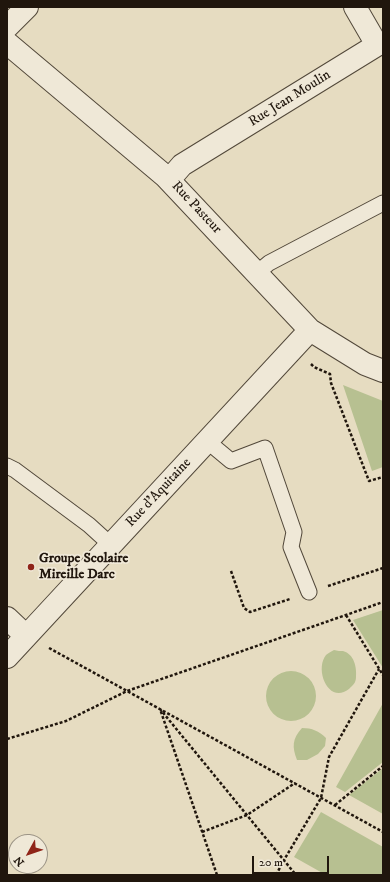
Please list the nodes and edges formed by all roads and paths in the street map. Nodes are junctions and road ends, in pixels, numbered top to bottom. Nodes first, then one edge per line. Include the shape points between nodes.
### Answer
1 (27, 7) edge
2 (355, 7) edge
3 (7, 27) edge
4 (7, 43) edge
5 (380, 43) edge
6 (169, 180) junction
7 (383, 203) edge
8 (257, 273) junction
9 (310, 330) junction
10 (294, 346) junction
11 (383, 371) edge
12 (207, 441) junction
13 (7, 466) edge
14 (383, 476) edge
15 (111, 545) junction
16 (309, 592) dead end
17 (383, 602) edge
18 (346, 615) junction
19 (7, 618) edge
20 (26, 636) junction
21 (7, 657) edge
22 (379, 669) junction
23 (383, 675) edge
24 (127, 691) junction
25 (160, 709) junction
26 (7, 739) edge
27 (383, 766) edge
28 (295, 783) junction
29 (321, 798) junction
30 (335, 805) junction
31 (247, 815) junction
32 (202, 832) junction
33 (383, 832) edge
34 (284, 860) junction
35 (217, 875) edge
36 (276, 875) edge
37 (296, 875) edge

1 - 3 street
2 - 5 street, Rue Jean Moulin
4 - 6 street, Rue Pasteur
5 - 6 street, Rue Jean Moulin via 182,165
6 - 8 street, Rue Pasteur
7 - 8 lane via 269,263
8 - 9 street, Rue Pasteur
9 - 10 street, Rue d'Aquitaine
9 - 11 street, Rue Pasteur via 365,364
10 - 12 street, Rue d'Aquitaine
10 - 14 path via 314,367 330,374 368,481
12 - 15 street, Rue d'Aquitaine
12 - 16 lane via 231,461 265,448 294,532 292,547
13 - 15 lane via 89,525
15 - 20 street, Rue d'Aquitaine
17 - 18 path
18 - 22 path
18 - 24 path
19 - 20 street
20 - 21 street, Rue d'Aquitaine
20 - 24 path
22 - 23 path
22 - 29 path via 330,757
24 - 25 path
24 - 26 path via 66,720
25 - 28 path
25 - 31 path
25 - 32 path
27 - 30 path
28 - 29 path
28 - 31 path
29 - 30 path
29 - 34 path
30 - 33 path
31 - 32 path
31 - 34 path
32 - 35 path
34 - 36 path
34 - 37 path

